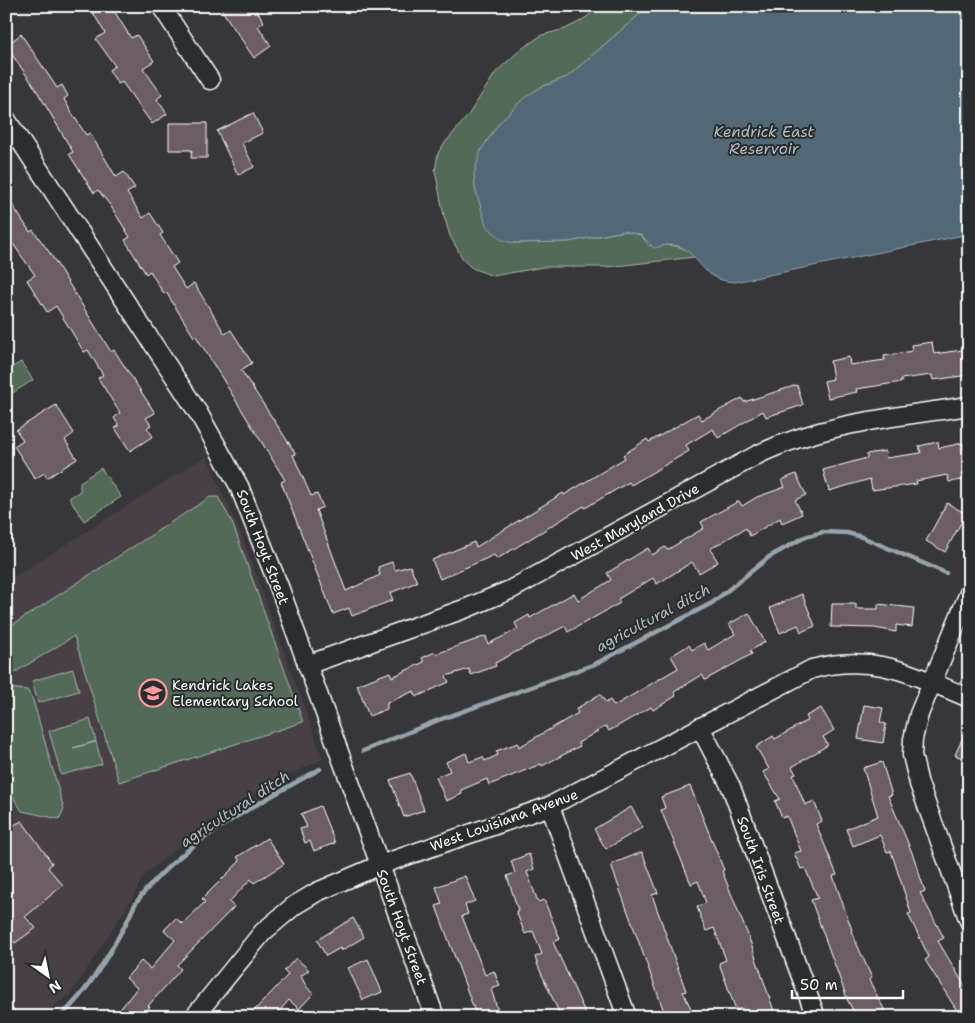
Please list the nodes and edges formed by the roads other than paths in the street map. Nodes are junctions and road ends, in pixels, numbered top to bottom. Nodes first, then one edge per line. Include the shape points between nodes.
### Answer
1 (161, 6) edge
2 (210, 80) dead end
3 (6, 119) edge
4 (969, 406) edge
5 (969, 593) edge
6 (307, 665) junction
7 (931, 682) junction
8 (969, 698) edge
9 (700, 727) junction
10 (550, 806) junction
11 (380, 865) junction
12 (969, 921) edge
13 (194, 1017) edge
14 (435, 1017) edge
15 (627, 1017) edge
16 (816, 1017) edge

1 - 2 street
3 - 6 street, South Hoyt Street via 224,456 253,518
4 - 6 street, West Maryland Drive via 841,426 788,441 510,590
5 - 7 street
6 - 11 street, South Hoyt Street
7 - 8 street, West Louisiana Avenue
7 - 9 street, West Louisiana Avenue via 876,664 850,662 824,666 790,678
7 - 12 street via 913,739 913,762 918,784
9 - 10 street, West Louisiana Avenue
9 - 16 street, South Iris Street via 731,787
10 - 11 street, West Louisiana Avenue
10 - 15 street
11 - 13 street, West Louisiana Avenue via 323,889 283,914 248,948
11 - 14 street, South Hoyt Street

